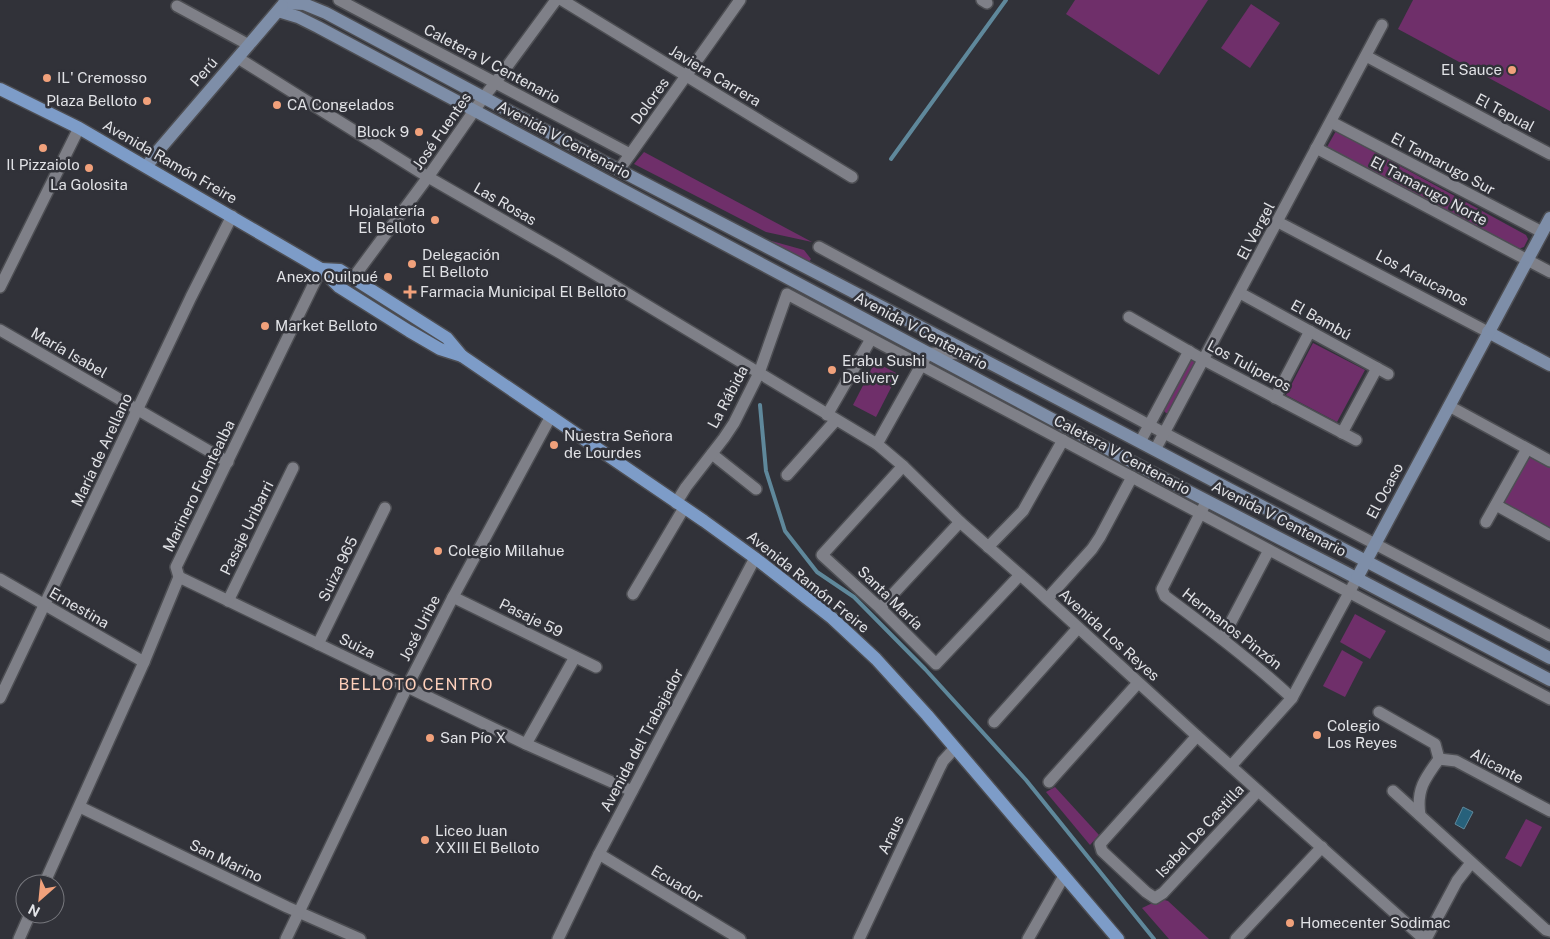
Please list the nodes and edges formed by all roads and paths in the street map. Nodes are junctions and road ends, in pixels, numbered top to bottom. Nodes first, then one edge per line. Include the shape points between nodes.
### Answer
1 (310, 0) edge
2 (339, 0) edge
3 (556, 0) edge
4 (562, 0) edge
5 (740, 0) edge
6 (283, 5) edge
7 (177, 6) dead end
8 (320, 10) junction
9 (1382, 25) dead end
10 (249, 45) junction
11 (1366, 56) junction
12 (238, 58) junction
13 (687, 76) junction
14 (496, 83) junction
15 (0, 89) edge
16 (483, 98) junction
17 (474, 111) junction
18 (1331, 122) junction
19 (79, 128) junction
20 (1316, 148) junction
21 (630, 154) junction
22 (1550, 154) edge
23 (147, 166) junction
24 (619, 170) junction
25 (428, 177) junction
26 (852, 177) dead end
27 (232, 216) junction
28 (1550, 218) edge
29 (1278, 222) junction
30 (1542, 232) junction
31 (819, 247) dead end
32 (1527, 260) junction
33 (321, 269) junction
34 (1550, 272) edge
35 (353, 278) junction
36 (331, 279) junction
37 (0, 287) edge
38 (1240, 293) junction
39 (787, 294) joint
40 (1128, 317) dead end
41 (0, 330) edge
42 (1310, 331) junction
43 (1488, 332) junction
44 (871, 339) junction
45 (1189, 351) junction
46 (928, 354) junction
47 (973, 354) junction
48 (462, 356) junction
49 (1204, 360) junction
50 (921, 365) junction
51 (1550, 365) edge
52 (1377, 368) junction
53 (759, 373) junction
54 (1388, 374) dead end
55 (1275, 398) junction
56 (1449, 406) junction
57 (138, 410) junction
58 (551, 416) junction
59 (832, 418) junction
60 (1149, 425) junction
61 (1164, 433) junction
62 (1342, 433) junction
63 (1063, 440) junction
64 (1356, 440) dead end
65 (1140, 442) junction
66 (877, 444) junction
67 (1527, 449) junction
68 (1155, 450) junction
69 (712, 454) junction
70 (1550, 461) edge
71 (228, 462) junction
72 (903, 466) junction
73 (293, 468) dead end
74 (787, 474) dead end
75 (1132, 477) junction
76 (756, 489) dead end
77 (1207, 500) junction
78 (680, 505) junction
79 (1496, 505) junction
80 (385, 508) dead end
81 (1200, 513) junction
82 (960, 522) junction
83 (1486, 522) dead end
84 (1550, 535) edge
85 (1375, 544) junction
86 (988, 547) junction
87 (1270, 550) junction
88 (755, 558) junction
89 (1366, 561) junction
90 (1020, 575) junction
91 (179, 577) junction
92 (1357, 578) junction
93 (0, 579) edge
94 (1349, 592) junction
95 (633, 594) dead end
96 (453, 597) junction
97 (1047, 599) junction
98 (228, 602) junction
99 (45, 605) junction
100 (880, 608) junction
101 (1078, 628) junction
102 (1550, 636) edge
103 (1222, 639) junction
104 (318, 644) junction
105 (575, 657) junction
106 (1550, 658) edge
107 (144, 662) junction
108 (596, 667) dead end
109 (1550, 680) edge
110 (1138, 683) junction
111 (407, 687) junction
112 (0, 698) edge
113 (1292, 698) junction
114 (1550, 699) edge
115 (1379, 712) dead end
116 (994, 722) dead end
117 (1197, 736) junction
118 (526, 744) junction
119 (955, 748) junction
120 (1439, 759) junction
121 (1231, 766) junction
122 (1049, 782) dead end
123 (632, 791) junction
124 (1258, 791) junction
125 (1393, 791) dead end
126 (80, 807) junction
127 (1550, 811) edge
128 (1420, 815) junction
129 (1322, 847) junction
130 (599, 854) junction
131 (1471, 863) junction
132 (49, 874) edge
133 (1064, 876) junction
134 (298, 912) junction
135 (26, 924) edge
136 (1550, 931) edge
137 (19, 939) edge
138 (286, 939) edge
139 (360, 939) edge
140 (558, 939) edge
141 (740, 939) edge
142 (859, 939) edge
143 (1028, 939) edge
144 (1118, 939) edge
145 (1236, 939) edge
146 (1425, 939) edge

1 - 8 main road
2 - 14 street, Caletera V Centenario
3 - 14 street, José Fuentes
4 - 13 street, Javiera Carrera
5 - 13 street, Dolores
6 - 8 main road, Avenida V Centenario via 304,4
6 - 10 main road, Perú
6 - 17 main road, Avenida V Centenario via 298,17
7 - 10 street
8 - 16 main road, Avenida V Centenario
9 - 11 street, El Vergel
10 - 12 main road, Perú
11 - 18 street, El Vergel
11 - 22 street, El Tepual
12 - 23 main road, Perú
12 - 25 street, Las Rosas
13 - 21 street, Dolores
13 - 26 street, Javiera Carrera
14 - 16 street, José Fuentes
14 - 21 street, Caletera V Centenario
15 - 19 main road, Avenida Ramón Freire
16 - 17 street, José Fuentes
16 - 24 main road, Avenida V Centenario
17 - 25 street, José Fuentes
17 - 46 main road, Avenida V Centenario
18 - 20 street, El Vergel
18 - 30 street, El Tamarugo Sur
19 - 23 main road, Avenida Ramón Freire
19 - 37 street
20 - 29 street, El Vergel
20 - 32 street, El Tamarugo Norte
21 - 24 street, Dolores
23 - 27 main road, Avenida Ramón Freire
24 - 47 main road, Avenida V Centenario
25 - 35 street, José Fuentes
25 - 53 street, Las Rosas
27 - 33 main road, Avenida Ramón Freire
27 - 57 street, María de Arellano
28 - 30 main road, El Ocaso
29 - 38 street, El Vergel
29 - 43 street, Los Araucanos
30 - 32 main road, El Ocaso
31 - 60 street
32 - 34 street, El Tamarugo Norte
32 - 43 main road, El Ocaso
33 - 35 main road, Avenida Ramón Freire via 340,270
33 - 36 main road, Avenida Ramón Freire
33 - 71 street, Marinero Fuentealba
35 - 36 main road via 347,281
35 - 48 main road, Avenida Ramón Freire via 447,338
36 - 48 main road, Avenida Ramón Freire via 440,350
38 - 42 street, El Bambú
38 - 49 street, El Vergel
39 - 44 street, Caletera V Centenario
39 - 53 street, La Rábida
40 - 45 street, Los Tuliperos
41 - 57 street, María Isabel
42 - 52 street, El Bambú
42 - 55 street
43 - 51 main road, Los Araucanos
43 - 56 main road, El Ocaso
44 - 50 street, Caletera V Centenario
44 - 59 street
45 - 49 street, Los Tuliperos
45 - 60 street
46 - 47 street
46 - 50 street
46 - 77 main road, Avenida V Centenario
47 - 65 main road, Avenida V Centenario
48 - 58 main road, Avenida Ramón Freire
49 - 55 street, Los Tuliperos
49 - 61 street, El Vergel
50 - 63 street, Caletera V Centenario
50 - 66 street
52 - 54 street, El Bambú
52 - 62 street
53 - 59 street, Avenida Los Reyes
53 - 69 street, La Rábida via 734,422
55 - 62 street, Los Tuliperos
56 - 67 street
56 - 85 main road, El Ocaso
57 - 71 street, María Isabel
57 - 99 street, María de Arellano
58 - 78 main road, Avenida Ramón Freire
58 - 96 street, José Uribe
59 - 66 street, Avenida Los Reyes
59 - 74 street
60 - 61 street
60 - 65 street
61 - 68 street, El Vergel
61 - 85 street
62 - 64 street, Los Tuliperos
63 - 75 street, Caletera V Centenario
63 - 86 street via 1023,511
65 - 68 main road, Avenida V Centenario
66 - 72 street, Avenida Los Reyes
67 - 70 street
67 - 79 street
68 - 89 main road, Avenida V Centenario
69 - 76 street
69 - 78 street, La Rábida via 686,487
71 - 91 street, Marinero Fuentealba via 176,566
72 - 82 street, Avenida Los Reyes
72 - 100 street, Santa María via 822,555
73 - 98 street, Pasaje Uribarri
75 - 81 street, Caletera V Centenario
75 - 97 street via 1092,549
77 - 81 street, Hermanos Pinzón
77 - 92 main road, Avenida V Centenario
78 - 88 main road, Avenida Ramón Freire
78 - 95 street, La Rábida
79 - 83 street
79 - 84 street
80 - 104 street, Suiza 965
81 - 87 street, Caletera V Centenario
81 - 103 street, Hermanos Pinzón via 1162,588 1165,596
82 - 86 street, Avenida Los Reyes
82 - 100 street
85 - 89 main road, El Ocaso
85 - 102 street
86 - 90 street, Avenida Los Reyes
87 - 94 street, Caletera V Centenario
87 - 103 street
88 - 119 main road, Avenida Ramón Freire via 832,618 876,659
88 - 123 street, Avenida del Trabajador
89 - 92 main road, El Ocaso
89 - 106 main road, Avenida V Centenario
90 - 97 street, Avenida Los Reyes
90 - 100 street, Santa María via 936,664
91 - 98 street, Suiza
91 - 107 street, Marinero Fuentealba
92 - 94 street, El Ocaso
92 - 109 main road, Avenida V Centenario
93 - 99 street, Ernestina
94 - 113 street, El Ocaso
94 - 114 street, Caletera V Centenario
96 - 105 street, Pasaje 59
96 - 111 street, José Uribe
97 - 101 street, Avenida Los Reyes
98 - 104 street, Suiza
99 - 107 street, Ernestina
99 - 112 street, María de Arellano
101 - 110 street, Avenida Los Reyes
101 - 116 street
103 - 113 street, Hermanos Pinzón
104 - 111 street, Suiza
105 - 108 street, Pasaje 59
105 - 118 street
107 - 126 street, Marinero Fuentealba
110 - 117 street, Avenida Los Reyes
110 - 122 street
111 - 118 street, Suiza
111 - 134 street, José Uribe
113 - 121 street, El Ocaso
115 - 120 street via 1435,744
117 - 121 street, Avenida Los Reyes
117 - 124 street, Isabel De Castilla via 1100,844 1102,852 1146,892 1155,898 1163,893
118 - 123 street, Suiza
119 - 133 main road, Avenida Ramón Freire
119 - 142 street, Araus via 943,761
120 - 127 street, Alicante via 1456,761
120 - 128 street via 1424,778 1418,802
121 - 124 street, Avenida Los Reyes
123 - 130 street, Avenida del Trabajador
124 - 129 street, Avenida Los Reyes
125 - 128 street
126 - 132 street, Marinero Fuentealba
126 - 134 street, San Marino
128 - 131 street
129 - 145 street
129 - 146 street, Avenida Los Reyes
130 - 140 street, Avenida del Trabajador
130 - 141 street, Ecuador
131 - 136 street
131 - 146 street via 1457,881
133 - 143 street
133 - 144 main road, Avenida Ramón Freire
134 - 138 street, José Uribe
134 - 139 street, San Marino
135 - 137 street

